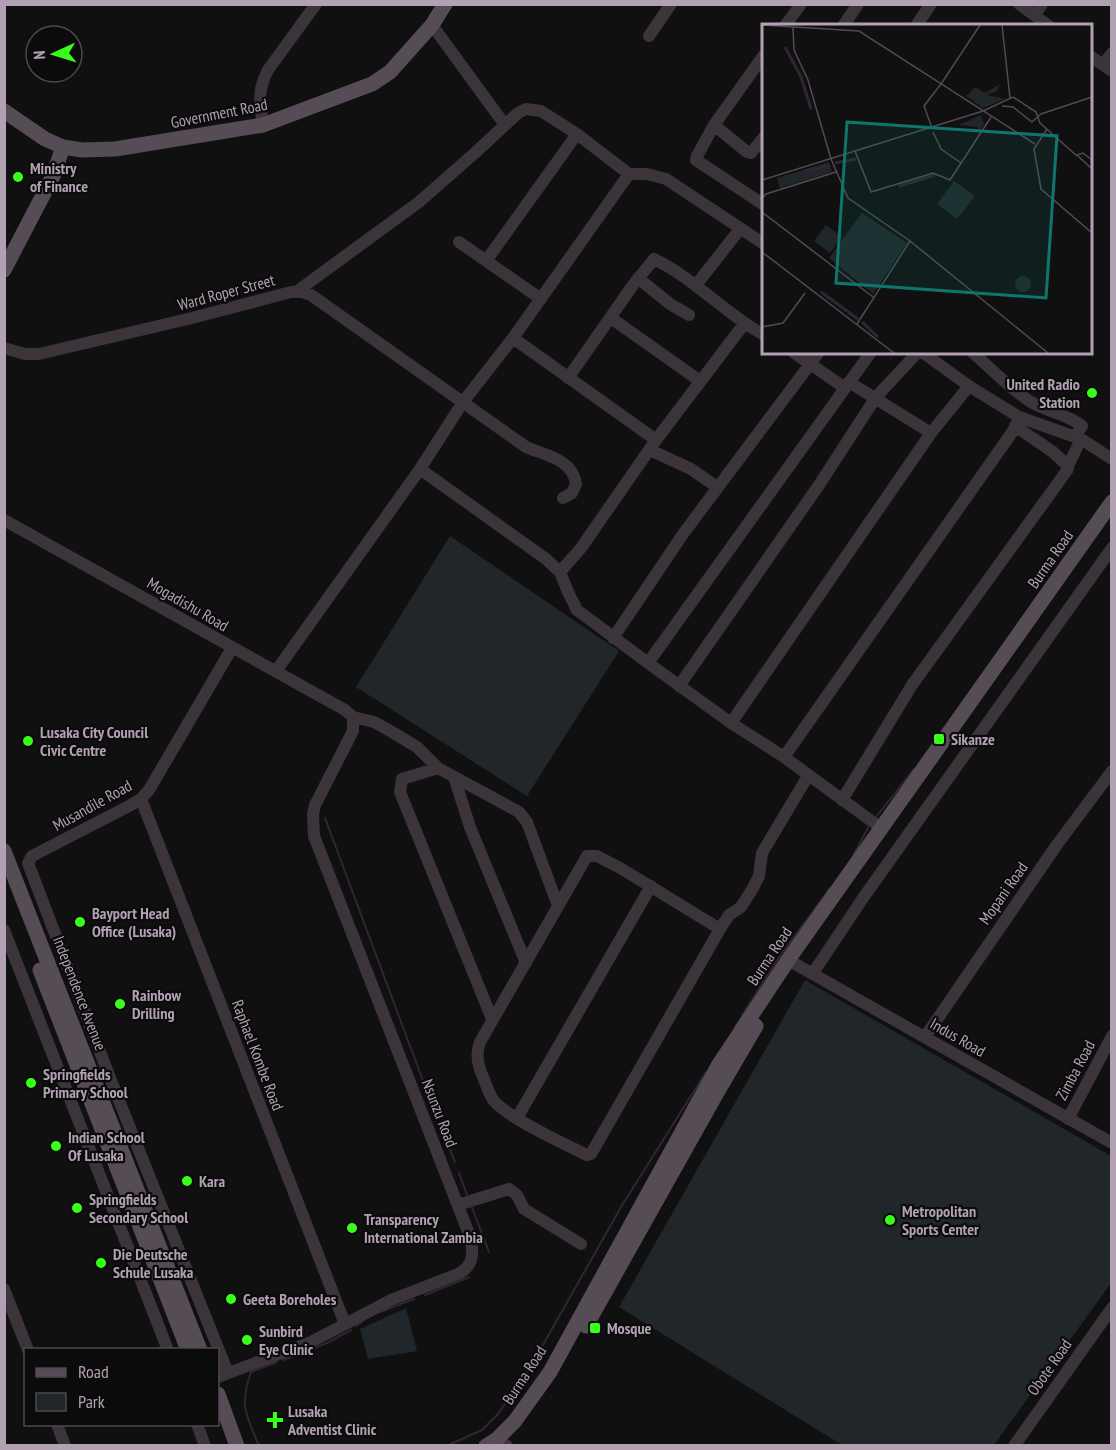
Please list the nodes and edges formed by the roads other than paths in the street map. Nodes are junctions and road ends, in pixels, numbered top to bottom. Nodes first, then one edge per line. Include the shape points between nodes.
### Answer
1 (316, 4) edge
2 (445, 4) edge
3 (671, 4) edge
4 (801, 4) edge
5 (858, 4) edge
6 (931, 4) edge
7 (1019, 4) edge
8 (1042, 4) edge
9 (1035, 15) junction
10 (786, 24) edge
11 (844, 24) edge
12 (917, 24) edge
13 (1046, 24) edge
14 (432, 25) junction
15 (649, 36) dead end
16 (1112, 53) edge
17 (1092, 57) edge
18 (762, 58) edge
19 (1107, 68) edge
20 (4, 111) edge
21 (263, 125) junction
22 (505, 125) junction
23 (714, 125) junction
24 (577, 134) junction
25 (762, 139) edge
26 (63, 147) junction
27 (101, 151) junction
28 (629, 174) junction
29 (53, 176) junction
30 (762, 204) edge
31 (740, 229) junction
32 (459, 242) dead end
33 (762, 242) edge
34 (486, 261) junction
35 (4, 270) edge
36 (638, 278) junction
37 (696, 285) junction
38 (296, 292) junction
39 (541, 299) junction
40 (689, 315) dead end
41 (611, 318) junction
42 (744, 324) junction
43 (762, 334) edge
44 (513, 338) junction
45 (4, 348) edge
46 (796, 354) edge
47 (818, 354) edge
48 (870, 354) edge
49 (918, 354) edge
50 (923, 354) edge
51 (974, 354) edge
52 (812, 364) junction
53 (568, 378) junction
54 (700, 381) junction
55 (847, 385) junction
56 (969, 386) junction
57 (876, 397) junction
58 (463, 402) junction
59 (1017, 421) junction
60 (932, 433) junction
61 (1078, 438) junction
62 (653, 445) junction
63 (1112, 459) edge
64 (1068, 466) junction
65 (420, 469) junction
66 (717, 487) junction
67 (563, 498) dead end
68 (1112, 502) edge
69 (4, 520) edge
70 (1112, 520) edge
71 (1112, 548) edge
72 (560, 572) junction
73 (613, 638) junction
74 (231, 648) junction
75 (648, 663) junction
76 (276, 671) junction
77 (679, 686) junction
78 (353, 717) junction
79 (731, 723) junction
80 (784, 757) junction
81 (438, 768) junction
82 (1112, 771) edge
83 (808, 776) junction
84 (454, 777) junction
85 (141, 799) junction
86 (842, 800) junction
87 (881, 828) junction
88 (4, 851) edge
89 (4, 880) edge
90 (651, 886) junction
91 (558, 906) junction
92 (720, 928) junction
93 (4, 930) edge
94 (792, 962) junction
95 (526, 963) junction
96 (813, 973) junction
97 (492, 1019) junction
98 (1112, 1036) edge
99 (925, 1037) junction
100 (517, 1118) junction
101 (1068, 1119) junction
102 (1112, 1143) edge
103 (458, 1205) junction
104 (581, 1244) dead end
105 (4, 1289) edge
106 (1112, 1308) edge
107 (345, 1324) junction
108 (27, 1348) edge
109 (167, 1348) edge
110 (187, 1348) edge
111 (199, 1348) edge
112 (213, 1348) edge
113 (223, 1375) edge
114 (219, 1397) edge
115 (57, 1426) edge
116 (197, 1426) edge
117 (219, 1426) edge
118 (500, 1444) edge
119 (65, 1446) edge
120 (205, 1446) edge
121 (226, 1446) edge
122 (237, 1446) edge
123 (1014, 1446) edge

1 - 21 street via 262,82 259,94
2 - 14 main road, Government Road
3 - 15 street
4 - 10 street
5 - 11 street
6 - 12 street
7 - 9 street
8 - 9 street
9 - 13 street
14 - 21 main road, Government Road via 390,72 372,84
14 - 22 street
16 - 19 street
17 - 19 street
18 - 23 street
20 - 26 main road, Government Road
21 - 27 main road, Government Road
22 - 24 street via 522,110 531,108
22 - 38 street via 419,202
23 - 25 street via 747,152 751,153
23 - 30 street via 696,160
24 - 28 street
24 - 34 street
26 - 27 main road, Government Road
26 - 29 main road
27 - 29 main road via 75,159
28 - 31 street via 666,179
28 - 39 street
29 - 35 main road
31 - 33 street
31 - 37 street
32 - 34 street
34 - 39 street
36 - 37 street via 654,259
36 - 40 street
36 - 41 street
37 - 42 street
38 - 45 street, Ward Roper Street via 39,354
38 - 58 street, Ward Roper Street via 311,295
39 - 44 street
41 - 53 street
41 - 54 street
42 - 43 street
42 - 54 street
44 - 53 street
44 - 58 street
46 - 52 street
47 - 52 street
48 - 55 street
49 - 57 street
50 - 56 street
51 - 61 street via 1030,401 1082,426
52 - 55 street
52 - 66 street
53 - 62 street
54 - 62 street
55 - 57 street
55 - 75 street
56 - 59 street
56 - 60 street
57 - 60 street
57 - 77 street
58 - 65 street
58 - 67 street, Ward Roper Street via 526,447 564,464 576,484 572,493
59 - 61 street
59 - 64 street
59 - 80 street
60 - 79 street
61 - 63 street
61 - 64 street
62 - 66 street
62 - 72 street
64 - 86 street via 1037,515 912,685
65 - 72 street
65 - 76 street
66 - 73 street
68 - 87 main road, Burma Road
69 - 74 street, Mogadishu Road
70 - 94 main road, Burma Road
71 - 96 street
72 - 73 street via 577,610
73 - 75 street
74 - 76 street, Mogadishu Road
74 - 85 street, Musandile Road
75 - 77 street
76 - 78 street, Mogadishu Road
77 - 79 street
78 - 81 street, Mogadishu Road via 374,722 410,742
78 - 103 street, Nsunzu Road via 352,731 315,805 314,836
79 - 80 street
80 - 83 street
81 - 84 street, Mogadishu Road
81 - 97 street via 406,777 400,782 400,792
82 - 99 street, Mopani Road
83 - 86 street
83 - 92 street via 762,853 753,888
84 - 91 street, Mogadishu Road via 524,817
84 - 95 street via 470,827
85 - 107 street, Raphael Kombe Road
85 - 112 street, Musandile Road via 32,856 28,863
86 - 87 street
87 - 94 main road, Burma Road
88 - 111 main road, Independence Avenue
89 - 110 main road, Independence Avenue
90 - 91 street via 589,855
90 - 92 street
90 - 100 street
91 - 95 street
92 - 100 street via 591,1154 557,1141
93 - 109 street
94 - 96 street, Indus Road
94 - 118 main road, Burma Road via 558,1377 534,1413
95 - 97 street
96 - 99 street, Indus Road
97 - 100 street via 477,1050 478,1059 495,1102
98 - 101 street, Zimba Road
99 - 101 street, Indus Road
101 - 102 street, Indus Road
103 - 104 street via 508,1189 524,1209
103 - 107 street, Nsunzu Road via 473,1247 467,1268
105 - 108 street
106 - 123 street, Obote Road
107 - 113 street, Nsunzu Road via 311,1342
114 - 122 main road
115 - 119 street
116 - 120 street
117 - 121 main road

